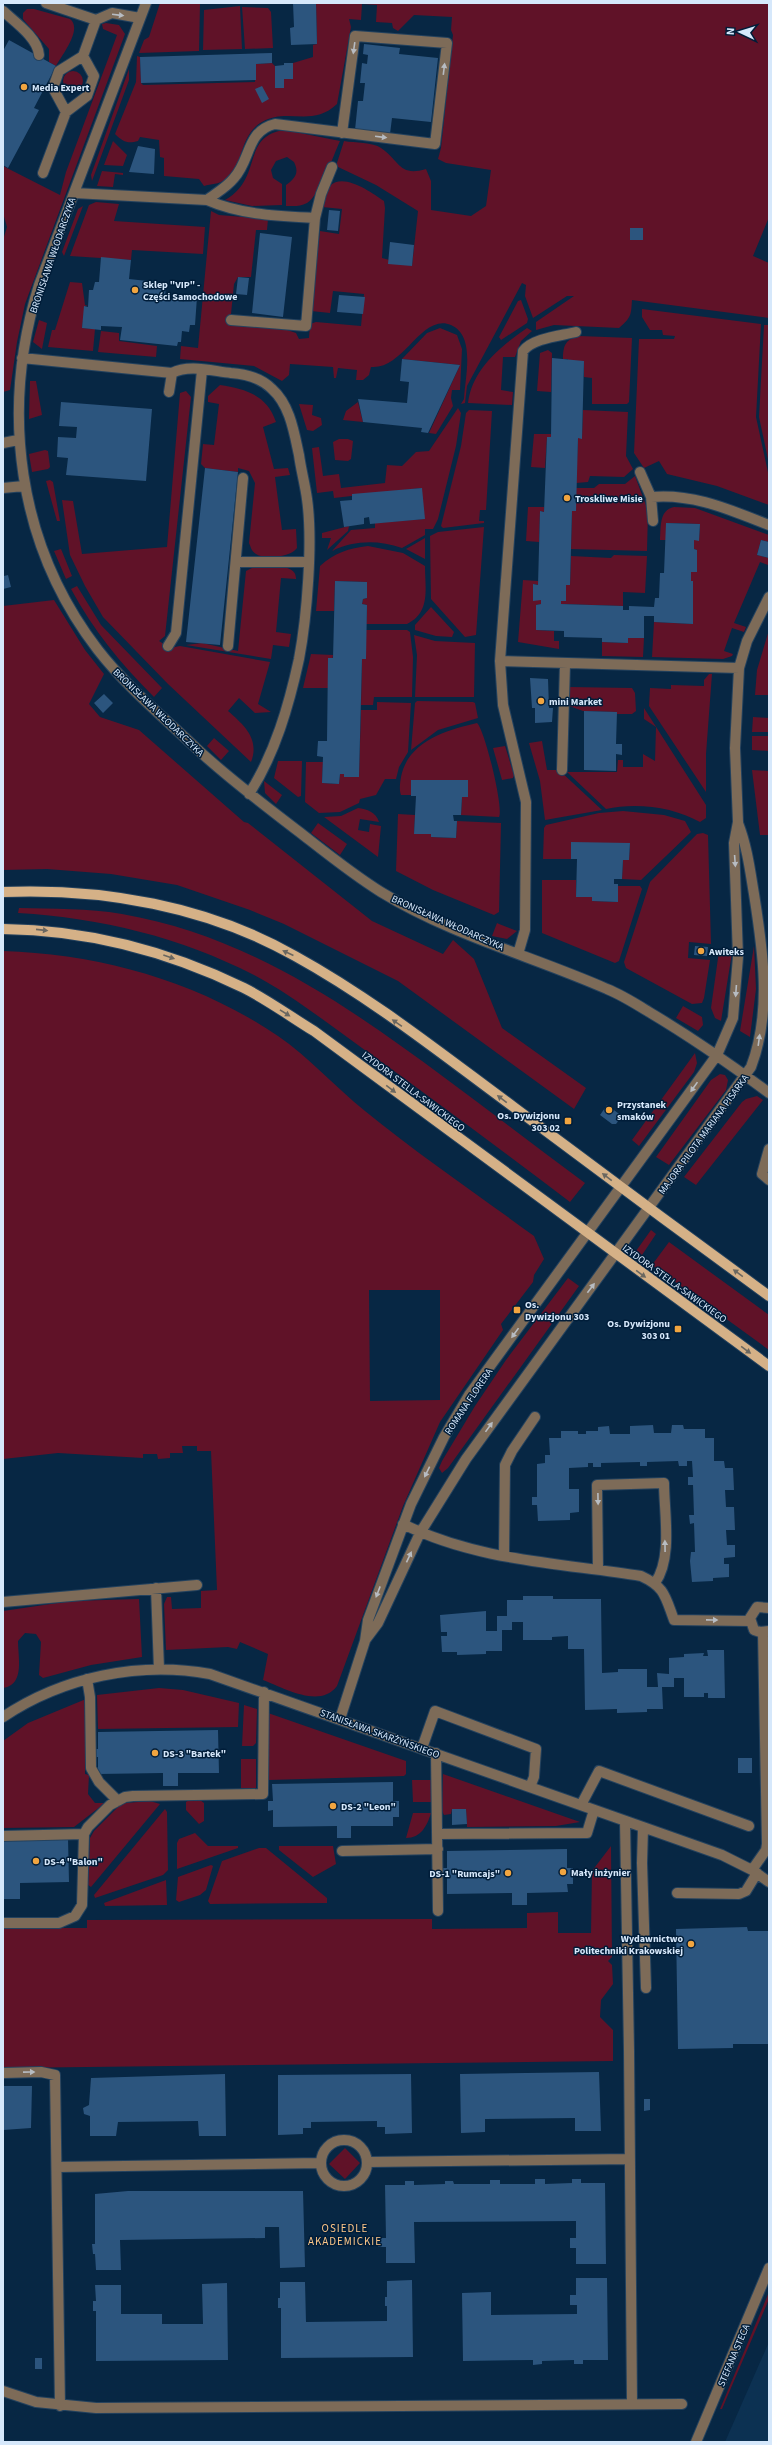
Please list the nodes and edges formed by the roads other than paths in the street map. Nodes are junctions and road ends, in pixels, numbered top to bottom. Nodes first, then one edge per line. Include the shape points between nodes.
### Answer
1 (5, 3) edge
2 (46, 3) edge
3 (146, 3) edge
4 (3, 8) edge
5 (3, 12) edge
6 (140, 18) junction
7 (96, 20) junction
8 (39, 55) dead end
9 (83, 56) junction
10 (66, 112) junction
11 (342, 133) junction
12 (332, 167) dead end
13 (43, 173) dead end
14 (74, 192) junction
15 (208, 200) junction
16 (315, 218) junction
17 (231, 320) dead end
18 (576, 332) dead end
19 (22, 358) junction
20 (202, 370) junction
21 (172, 373) junction
22 (169, 392) dead end
23 (18, 440) junction
24 (3, 443) edge
25 (640, 472) dead end
26 (243, 478) dead end
27 (24, 486) junction
28 (3, 488) edge
29 (651, 497) junction
30 (653, 521) dead end
31 (769, 525) edge
32 (236, 562) junction
33 (308, 562) junction
34 (769, 597) edge
35 (168, 646) dead end
36 (228, 646) dead end
37 (500, 661) junction
38 (564, 664) junction
39 (739, 668) junction
40 (562, 770) dead end
41 (250, 794) junction
42 (738, 822) junction
43 (3, 892) edge
44 (3, 929) edge
45 (518, 954) junction
46 (717, 1055) junction
47 (747, 1076) junction
48 (769, 1093) edge
49 (769, 1149) edge
50 (769, 1180) edge
51 (622, 1188) junction
52 (649, 1209) junction
53 (587, 1234) junction
54 (616, 1254) junction
55 (769, 1296) edge
56 (769, 1366) edge
57 (535, 1417) dead end
58 (404, 1524) junction
59 (420, 1532) junction
60 (504, 1556) junction
61 (598, 1569) junction
62 (655, 1583) junction
63 (196, 1585) dead end
64 (156, 1588) junction
65 (3, 1602) edge
66 (769, 1608) edge
67 (750, 1621) junction
68 (766, 1632) edge
69 (365, 1641) junction
70 (159, 1669) junction
71 (87, 1679) junction
72 (264, 1692) junction
73 (3, 1717) edge
74 (340, 1719) junction
75 (422, 1748) junction
76 (436, 1753) junction
77 (530, 1787) junction
78 (118, 1801) junction
79 (581, 1805) junction
80 (594, 1810) junction
81 (625, 1821) junction
82 (768, 1822) edge
83 (749, 1826) dead end
84 (643, 1828) junction
85 (84, 1834) junction
86 (437, 1834) junction
87 (3, 1836) edge
88 (438, 1849) junction
89 (342, 1851) dead end
90 (755, 1871) junction
91 (769, 1882) edge
92 (677, 1893) dead end
93 (438, 1911) dead end
94 (3, 1923) edge
95 (646, 1988) dead end
96 (3, 2073) edge
97 (630, 2159) junction
98 (368, 2162) junction
99 (321, 2163) junction
100 (58, 2167) junction
101 (769, 2268) edge
102 (3, 2391) edge
103 (632, 2404) junction
104 (682, 2404) dead end
105 (60, 2406) junction
106 (696, 2442) edge

1 - 4 street
2 - 7 street
3 - 6 street, BRONISŁAWA WŁODARCZYKA
5 - 8 street via 19,25 36,45
7 -> 6 street via 112,13
6 - 14 street, BRONISŁAWA WŁODARCZYKA
7 - 9 street
9 - 10 street via 94,76 87,96
9 - 10 street via 59,71 53,88
10 - 13 street
11 -> 11 street via 435,144 447,43 356,36
11 - 15 street via 275,124 265,127 252,142 235,178
12 - 16 street via 320,194
14 - 15 street
14 - 19 street, BRONISŁAWA WŁODARCZYKA via 31,311
15 - 16 street via 220,206 269,215
16 - 17 street via 306,326
18 - 37 street via 532,344 524,351
19 - 21 street
19 - 23 street, BRONISŁAWA WŁODARCZYKA
20 - 21 street via 181,368
20 - 33 street via 255,378 272,388 280,398 294,430 307,500
20 - 35 street via 176,633
21 - 22 street
23 - 24 street
23 - 27 street, BRONISŁAWA WŁODARCZYKA
25 - 29 street
26 - 32 street
27 - 28 street
27 - 41 street, BRONISŁAWA WŁODARCZYKA via 31,517 44,554 74,616 98,650 128,685 221,771
29 - 30 street
29 - 31 street via 697,499
32 - 33 street
32 - 36 street
33 - 41 street via 299,658 281,726 262,774
34 - 39 street, MAJORA PILOTA MARIANA PISARKA via 747,640
37 - 38 street
37 - 45 street via 503,705 526,802 525,930
38 - 39 street
38 - 40 street
39 - 42 street, MAJORA PILOTA MARIANA PISARKA via 734,748
41 - 45 street, BRONISŁAWA WŁODARCZYKA via 382,892 477,938
42 -> 46 street, MAJORA PILOTA MARIANA PISARKA via 734,843 739,933 735,1006 729,1031
47 -> 42 street, MAJORA PILOTA MARIANA PISARKA via 758,1048 764,977 762,948 745,841
51 -> 43 main road via 435,1049 354,992 294,955 232,927 165,906 118,897 70,892
44 -> 53 main road, IZYDORA STELLA-SAWICKIEGO via 38,930 106,939 193,965 245,989 314,1031
45 - 46 street, BRONISŁAWA WŁODARCZYKA via 610,990 672,1025
46 - 47 street, BRONISŁAWA WŁODARCZYKA
46 -> 51 street, MAJORA PILOTA MARIANA PISARKA
47 - 48 street, BRONISŁAWA WŁODARCZYKA
47 - 52 street, MAJORA PILOTA MARIANA PISARKA
49 - 50 street via 762,1174
51 - 52 main road
51 - 53 street, ROMANA FLORERA
52 - 54 street, ROMANA FLORERA
55 -> 52 main road
53 - 54 main road, IZYDORA STELLA-SAWICKIEGO
53 -> 58 street, ROMANA FLORERA via 459,1410 444,1436
54 -> 56 main road, IZYDORA STELLA-SAWICKIEGO
59 -> 54 street, ROMANA FLORERA via 466,1458
57 - 60 street via 512,1450 505,1465
58 - 59 street
58 -> 69 street, ROMANA FLORERA via 368,1620
59 - 60 street via 454,1546
69 -> 59 street, ROMANA FLORERA via 378,1623
60 - 61 street
61 - 62 street via 641,1576
62 -> 61 street via 662,1572 665,1558 664,1483 597,1485
62 -> 67 street via 661,1590 674,1620
63 - 64 street
64 - 65 street
64 - 70 street
66 - 67 street via 760,1606 754,1609
67 - 68 street via 754,1630
68 - 82 street
69 - 74 street, ROMANA FLORERA
70 - 71 street, STANISŁAWA SKARŻYŃSKIEGO
70 - 72 street, STANISŁAWA SKARŻYŃSKIEGO via 190,1670 210,1674
71 - 73 street, STANISŁAWA SKARŻYŃSKIEGO via 37,1697
71 - 78 street via 90,1697 91,1768
72 - 74 street, STANISŁAWA SKARŻYŃSKIEGO
72 - 78 street via 263,1794 133,1796
74 - 75 street, STANISŁAWA SKARŻYŃSKIEGO
75 - 76 street, STANISŁAWA SKARŻYŃSKIEGO
75 - 77 street via 434,1711 536,1749 534,1778
76 - 77 street, STANISŁAWA SKARŻYŃSKIEGO
76 - 86 street
77 - 79 street, STANISŁAWA SKARŻYŃSKIEGO
78 - 85 street via 98,1817
79 - 80 street, STANISŁAWA SKARŻYŃSKIEGO
79 - 83 street via 599,1771
80 - 81 street, STANISŁAWA SKARŻYŃSKIEGO
80 - 86 street via 587,1833
81 - 84 street, STANISŁAWA SKARŻYŃSKIEGO
81 - 97 street
82 - 90 street via 766,1850
84 - 90 street, STANISŁAWA SKARŻYŃSKIEGO via 722,1855
84 - 95 street
85 - 87 street
85 - 94 street via 82,1905 75,1916 59,1923
86 - 88 street
88 - 89 street
88 - 93 street
90 - 91 street, STANISŁAWA SKARŻYŃSKIEGO
90 - 92 street via 746,1890 740,1894
96 -> 100 street via 41,2072 55,2075
97 - 98 street
97 - 103 street
98 - 99 street via 365,2151 357,2143 341,2140 327,2147
98 - 99 street via 366,2172 360,2180 344,2186 329,2180 323,2172
99 - 100 street
100 - 105 street
101 - 106 street, STEFANA STECA
102 - 105 street via 36,2402
103 - 104 street
103 - 105 street via 104,2408

